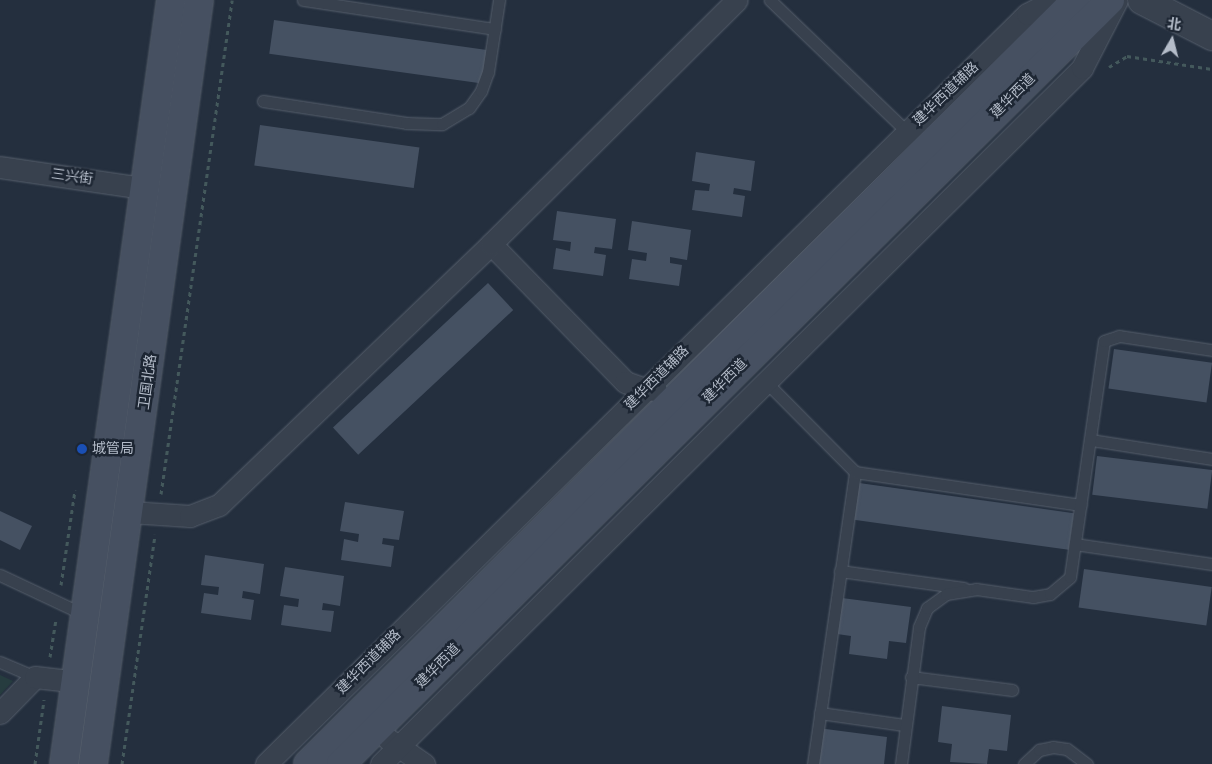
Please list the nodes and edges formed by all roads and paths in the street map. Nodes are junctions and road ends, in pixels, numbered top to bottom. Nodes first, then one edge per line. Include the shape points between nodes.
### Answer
1 (171, 0) edge
2 (199, 0) edge
3 (232, 0) edge
4 (303, 0) edge
5 (499, 0) edge
6 (737, 0) edge
7 (770, 0) edge
8 (1055, 0) edge
9 (1076, 0) edge
10 (1110, 0) edge
11 (1117, 0) edge
12 (1142, 0) edge
13 (495, 28) junction
14 (1212, 36) edge
15 (1106, 69) dead end
16 (1212, 69) edge
17 (263, 101) dead end
18 (907, 132) junction
19 (0, 166) edge
20 (143, 188) junction
21 (491, 244) junction
22 (1212, 350) edge
23 (766, 382) junction
24 (645, 389) junction
25 (684, 390) junction
26 (1091, 440) junction
27 (1212, 459) edge
28 (855, 472) junction
29 (1081, 504) junction
30 (130, 512) junction
31 (158, 514) junction
32 (1076, 544) junction
33 (1212, 564) edge
34 (840, 571) junction
35 (0, 575) edge
36 (976, 590) junction
37 (86, 616) junction
38 (0, 662) edge
39 (35, 676) junction
40 (911, 677) junction
41 (78, 682) junction
42 (1012, 690) dead end
43 (0, 713) edge
44 (820, 713) junction
45 (904, 725) junction
46 (373, 730) junction
47 (396, 757) edge
48 (64, 764) edge
49 (93, 764) edge
50 (122, 764) edge
51 (266, 764) edge
52 (308, 764) edge
53 (341, 764) edge
54 (424, 764) edge
55 (813, 764) edge
56 (900, 764) edge
57 (1024, 764) edge
58 (1087, 764) edge

1 - 20 main road
2 - 30 main road, 卫国北路
3 - 31 path
4 - 13 lane
5 - 13 lane
6 - 21 street
7 - 18 lane
8 - 18 street, 建华西道辅路 via 1027,14
9 - 25 main road, 建华西道
10 - 46 main road, 建华西道
11 - 23 street via 1082,68
12 - 14 street
13 - 17 lane via 488,72 481,91 469,108 442,124 406,123
15 - 16 path via 1127,56
18 - 24 street, 建华西道辅路
19 - 20 street, 三兴街
20 - 37 main road
21 - 24 street via 625,382
21 - 31 street via 219,504 190,516
22 - 26 lane via 1119,336 1104,341
23 - 28 lane
23 - 47 street
24 - 25 street
24 - 51 street, 建华西道辅路
25 - 52 main road, 建华西道
26 - 27 lane
26 - 29 lane
28 - 29 lane
28 - 34 lane
29 - 32 lane
30 - 31 street
30 - 49 main road, 卫国北路
31 - 50 path
32 - 33 lane
32 - 36 lane via 1070,577 1050,594 1033,597
34 - 36 lane
34 - 44 lane
35 - 37 lane
36 - 40 lane via 946,594 927,608 919,626
37 - 41 main road
38 - 39 lane
39 - 41 street
39 - 43 street
40 - 42 lane
40 - 45 lane
41 - 48 main road
44 - 45 lane
44 - 55 lane
45 - 56 lane
46 - 47 street
46 - 53 main road, 建华西道
47 - 54 street
57 - 58 lane via 1039,750 1053,747 1067,749

